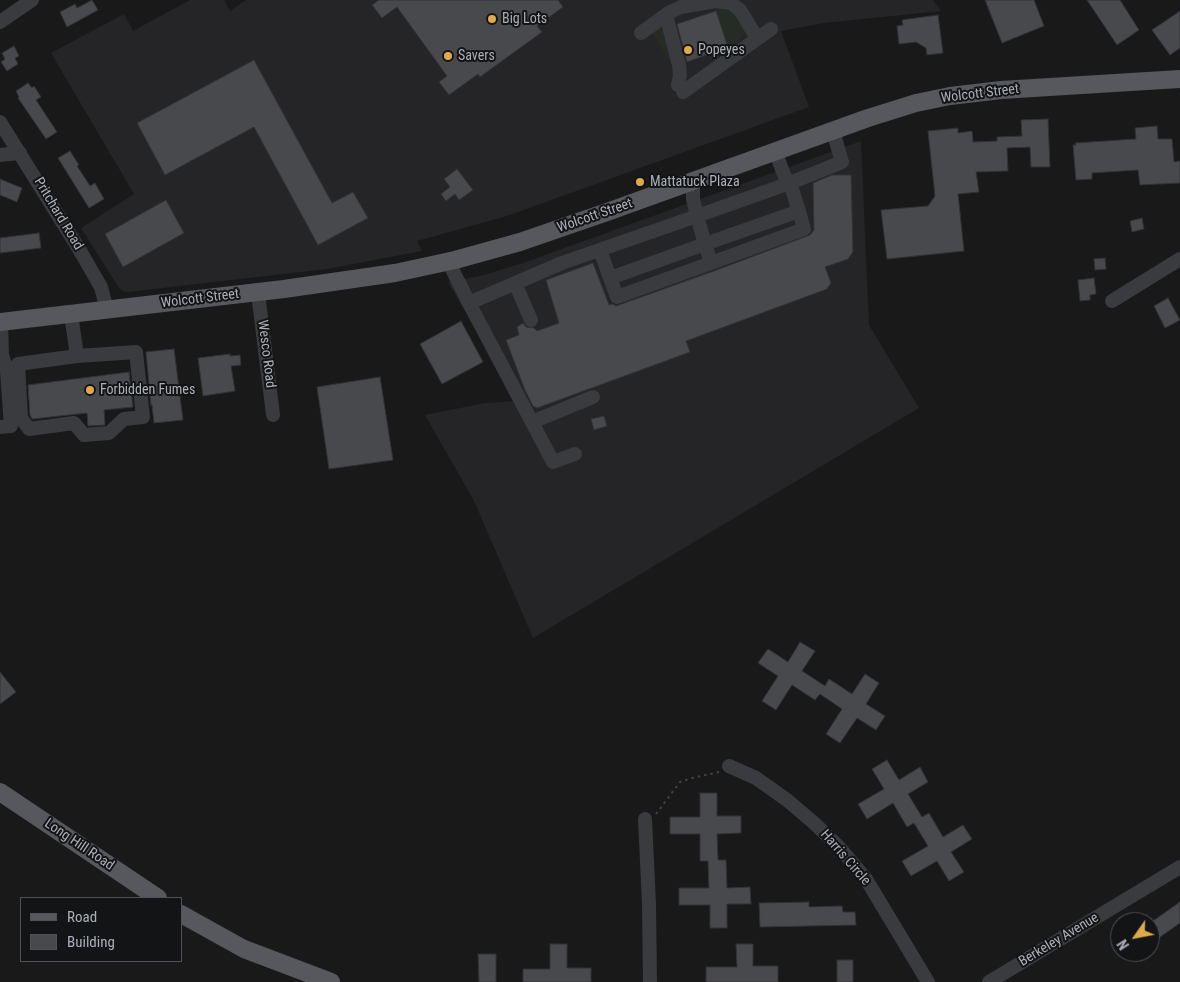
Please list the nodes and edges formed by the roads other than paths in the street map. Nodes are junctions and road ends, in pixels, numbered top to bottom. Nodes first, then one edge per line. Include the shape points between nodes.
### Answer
1 (32, 0) edge
2 (666, 16) junction
3 (0, 22) edge
4 (770, 29) dead end
5 (641, 33) dead end
6 (757, 38) junction
7 (1180, 79) edge
8 (0, 122) edge
9 (833, 131) junction
10 (774, 152) junction
11 (20, 153) junction
12 (0, 155) edge
13 (693, 181) junction
14 (790, 183) junction
15 (799, 211) junction
16 (698, 216) junction
17 (705, 244) junction
18 (600, 250) junction
19 (1180, 259) edge
20 (448, 261) junction
21 (711, 263) junction
22 (610, 278) junction
23 (515, 283) junction
24 (258, 293) junction
25 (1112, 301) dead end
26 (469, 302) junction
27 (107, 310) junction
28 (71, 314) junction
29 (531, 320) dead end
30 (0, 322) edge
31 (1, 355) edge
32 (77, 356) junction
33 (593, 396) dead end
34 (273, 416) dead end
35 (532, 422) junction
36 (0, 427) edge
37 (575, 454) dead end
38 (729, 766) road end
39 (0, 792) edge
40 (644, 819) road end
41 (1180, 867) edge
42 (157, 897) edge
43 (182, 915) edge
44 (331, 982) edge
45 (650, 982) edge
46 (928, 982) edge
47 (989, 982) edge

1 - 3 street
2 - 5 street
2 - 6 street via 681,7 715,1 731,3 740,10
2 - 6 street via 679,65 680,89
4 - 6 street
7 - 9 main road, Wolcott Street via 959,95 904,106
8 - 11 street, Pritchard Road
9 - 10 main road, Wolcott Street
9 - 14 street via 842,162
10 - 13 main road, Wolcott Street
10 - 14 street
11 - 12 street
11 - 27 street, Pritchard Road via 92,272
13 - 16 street via 693,199
13 - 20 main road, Wolcott Street via 520,242
14 - 15 street
14 - 16 street
15 - 17 street
15 - 21 street via 804,229
16 - 17 street
16 - 18 street
17 - 21 street
17 - 22 street
18 - 22 street
18 - 23 street
19 - 25 street
20 - 24 main road, Wolcott Street via 377,277
20 - 26 street
21 - 22 street via 617,297
23 - 26 street
23 - 29 street
24 - 27 main road, Wolcott Street
24 - 34 street, Wesco Road
26 - 35 street
27 - 28 main road, Wolcott Street
28 - 30 main road, Wolcott Street
28 - 32 street
30 - 31 street
31 - 36 street via 7,371 11,426
32 - 32 street via 18,364 21,418 29,429 74,424 84,435 109,433 124,418 143,417 136,352
33 - 35 street
35 - 37 street via 553,462
38 - 46 street, Harris Circle via 756,778 787,800 838,848 866,879
39 - 42 main road, Long Hill Road
40 - 45 street
41 - 47 street, Berkeley Avenue
43 - 44 main road via 244,949

